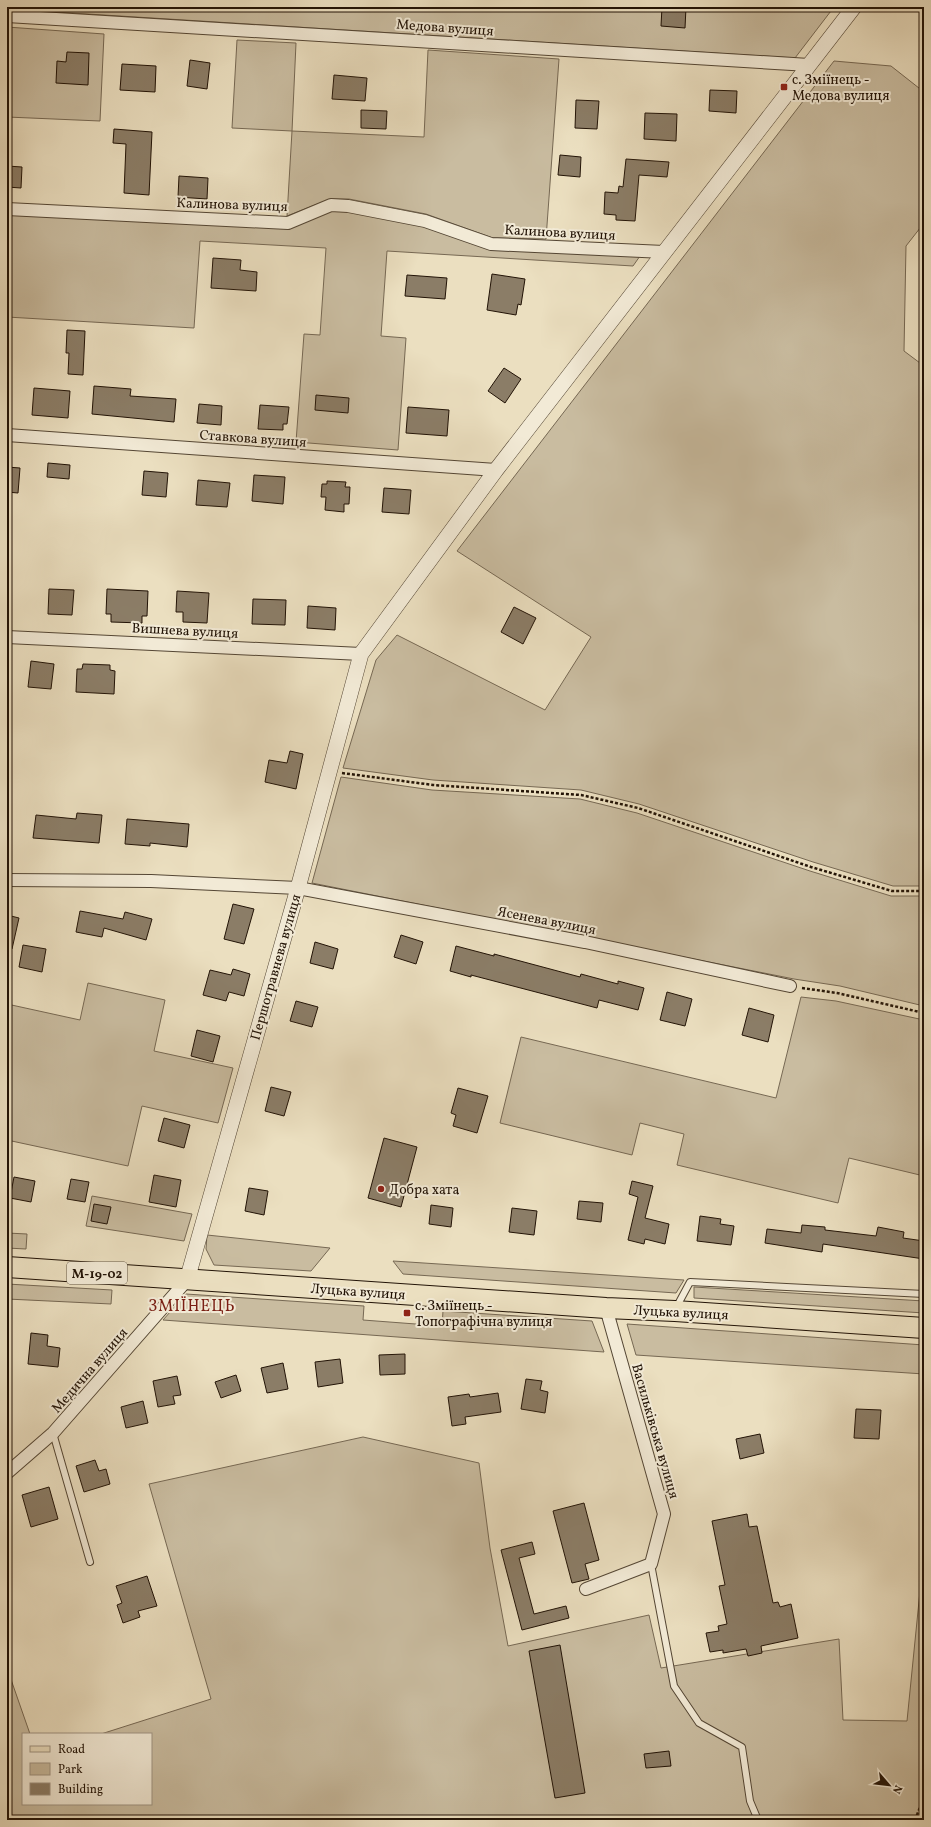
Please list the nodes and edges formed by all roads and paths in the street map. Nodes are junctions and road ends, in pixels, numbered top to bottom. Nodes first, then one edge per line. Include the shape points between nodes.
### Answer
1 (854, 7) edge
2 (7, 16) edge
3 (809, 65) junction
4 (7, 209) edge
5 (664, 252) junction
6 (7, 435) edge
7 (496, 470) junction
8 (7, 636) edge
9 (361, 654) junction
10 (328, 770) junction
11 (7, 880) edge
12 (298, 888) junction
13 (924, 891) edge
14 (790, 986) joint
15 (924, 1013) edge
16 (7, 1267) edge
17 (187, 1280) junction
18 (924, 1294) edge
19 (606, 1308) junction
20 (674, 1311) junction
21 (924, 1328) edge
22 (53, 1433) junction
23 (7, 1473) edge
24 (90, 1562) dead end
25 (651, 1564) junction
26 (586, 1589) dead end
27 (924, 1797) edge
28 (758, 1820) edge
29 (915, 1820) edge

1 - 3 street
2 - 3 street, Медова вулиця
3 - 5 street
4 - 5 street, Калинова вулиця via 288,223 331,205 348,206 424,220 491,244
5 - 7 street
6 - 7 street, Ставкова вулиця
7 - 9 street
8 - 9 street, Вишнева вулиця
9 - 10 street
10 - 12 street
10 - 13 path via 432,785 580,795 638,808 811,867 892,891
11 - 12 street, Першотравнева вулиця
12 - 14 street, Ясенева вулиця via 585,942
12 - 17 street, Першотравнева вулиця
14 - 15 path via 837,993
16 - 17 main road, Луцька вулиця / М-19-02
17 - 19 main road, Луцька вулиця / М-19-02
17 - 22 street, Медична вулиця
18 - 20 lane via 690,1282
19 - 20 main road, Луцька вулиця / М-19-02
19 - 25 street, Васильківська вулиця via 664,1514
20 - 21 main road, Луцька вулиця / М-19-02
22 - 23 street, Медична вулиця
22 - 24 lane
25 - 26 street
25 - 28 lane via 674,1686 699,1723 742,1747 750,1801
27 - 29 path

